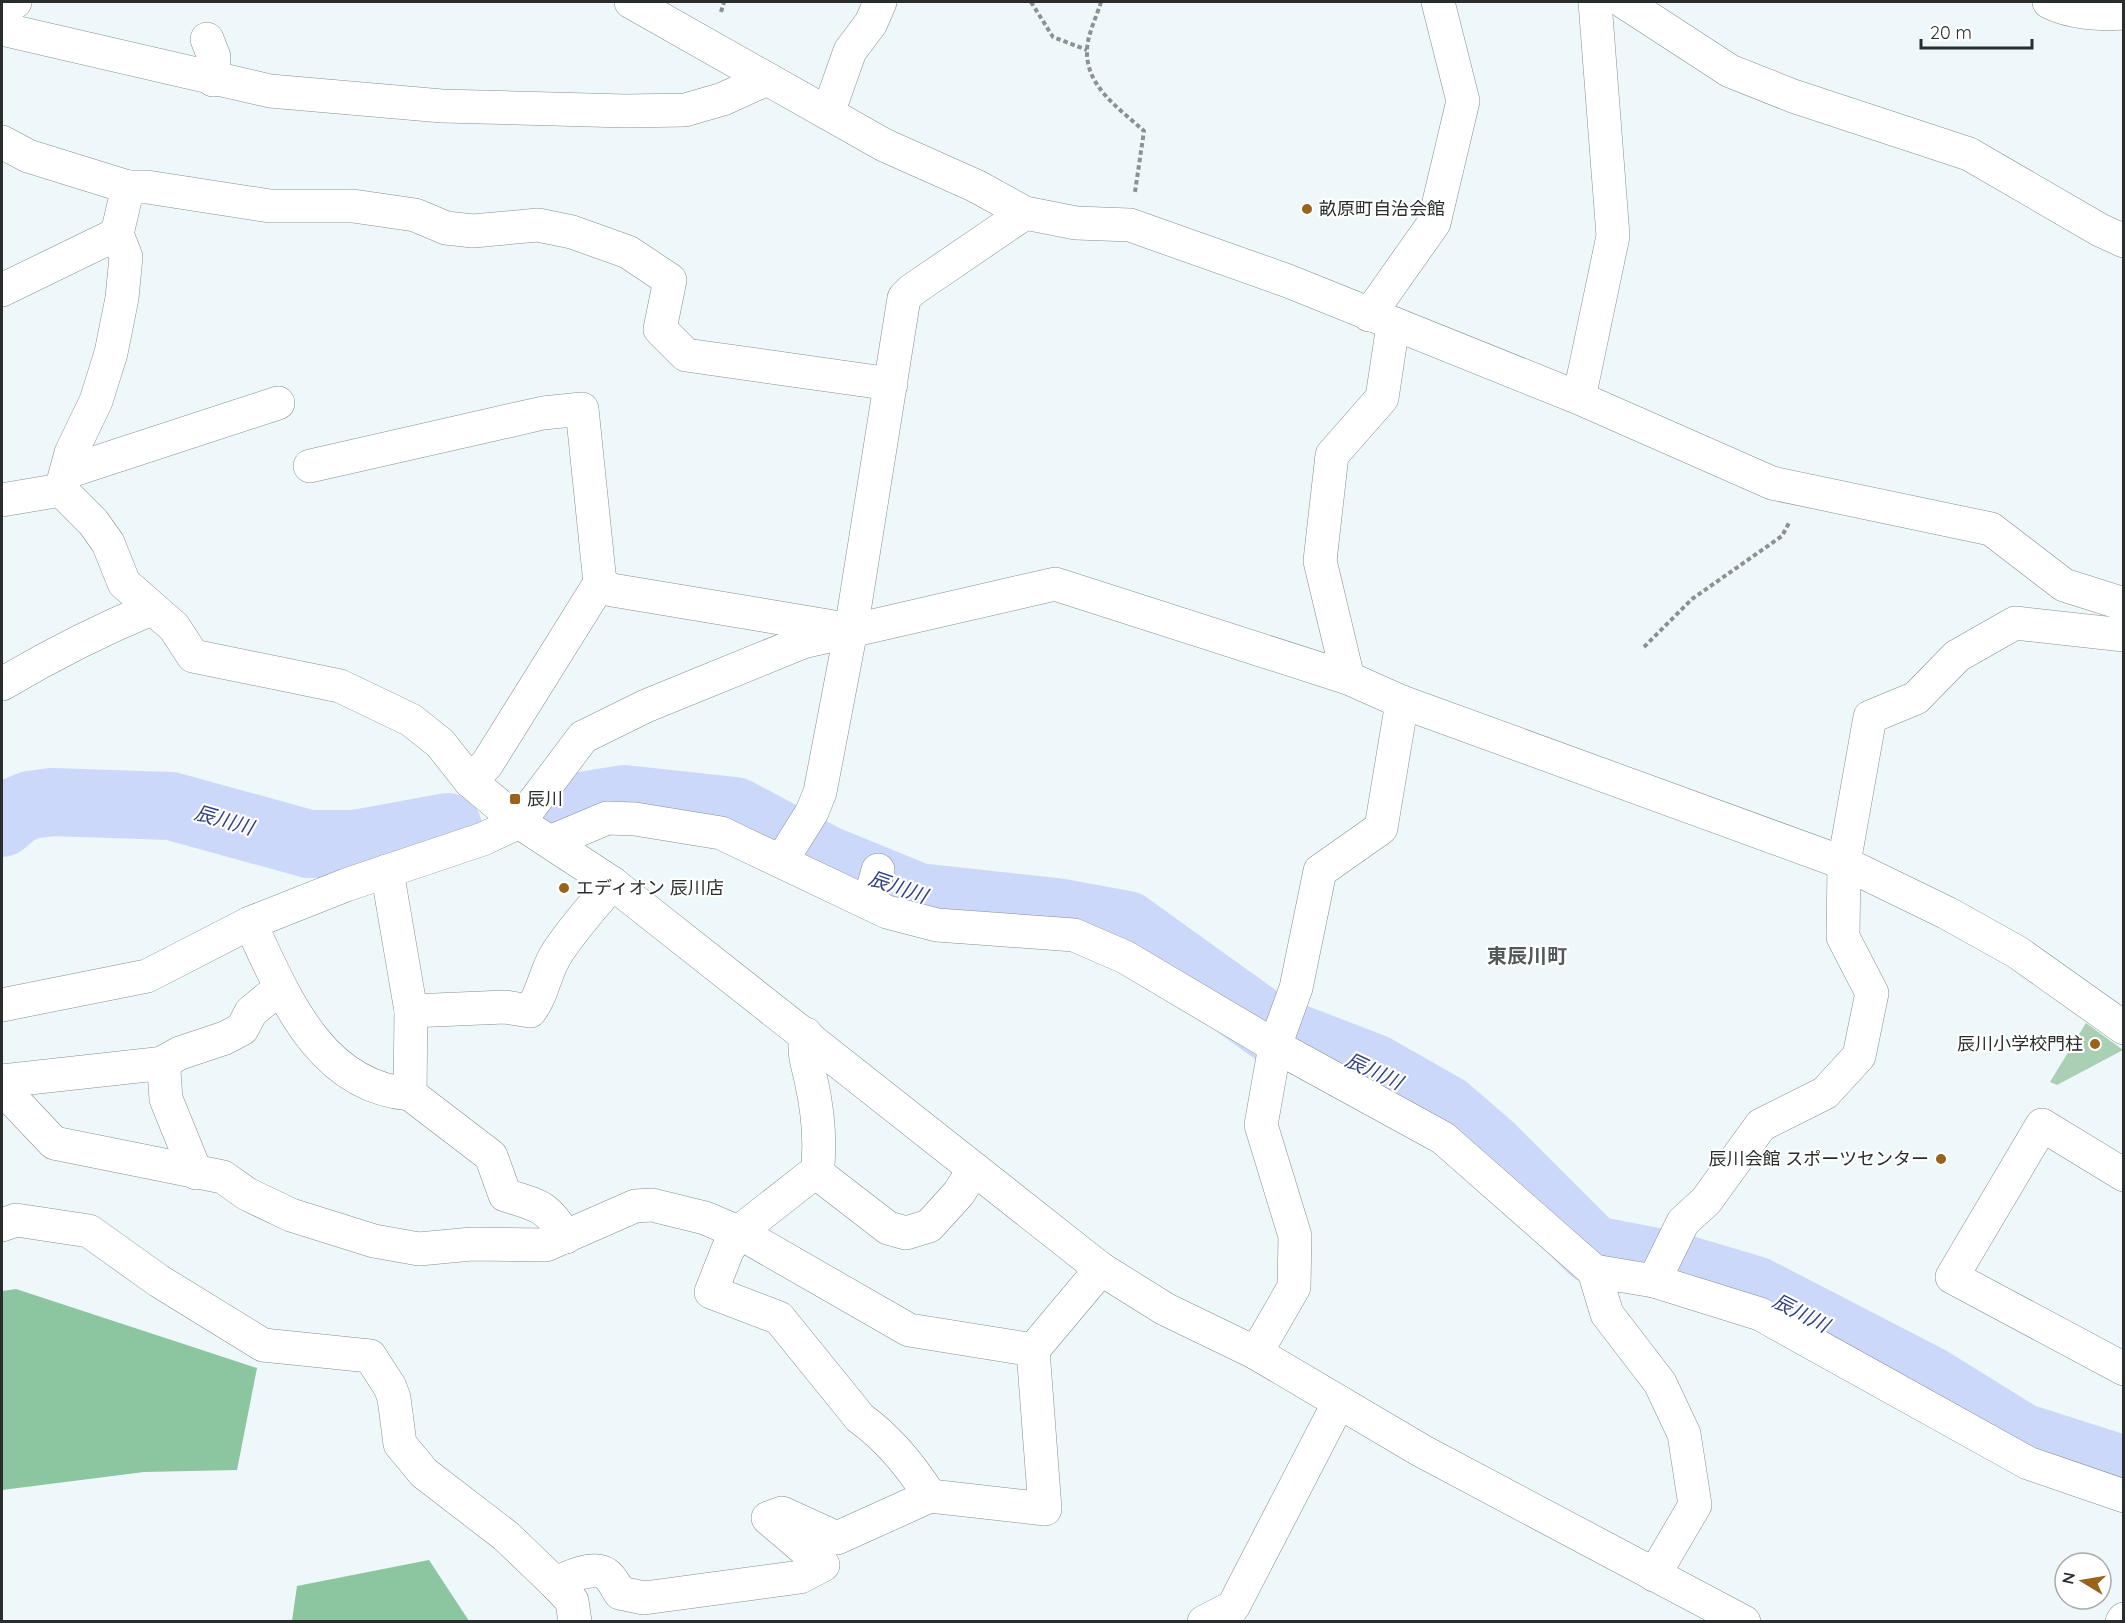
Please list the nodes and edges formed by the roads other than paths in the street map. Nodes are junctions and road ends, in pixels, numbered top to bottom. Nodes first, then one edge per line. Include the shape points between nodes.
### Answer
1 (15, 2) edge
2 (630, 2) edge
3 (880, 2) edge
4 (1438, 2) edge
5 (1596, 2) edge
6 (1624, 2) edge
7 (2049, 2) edge
8 (2, 7) edge
9 (2124, 12) edge
10 (2, 29) edge
11 (207, 39) dead end
12 (767, 79) junction
13 (213, 80) junction
14 (828, 113) junction
15 (2, 142) edge
16 (128, 187) junction
17 (1025, 213) junction
18 (117, 234) junction
19 (2124, 241) edge
20 (2, 290) edge
21 (1381, 320) junction
22 (891, 384) junction
23 (1579, 398) junction
24 (278, 403) dead end
25 (310, 466) dead end
26 (64, 481) junction
27 (2, 500) edge
28 (600, 583) junction
29 (2124, 604) edge
30 (151, 609) junction
31 (851, 630) junction
32 (2124, 635) edge
33 (1348, 678) junction
34 (2, 684) edge
35 (1402, 702) junction
36 (470, 781) junction
37 (519, 822) junction
38 (550, 842) junction
39 (782, 860) junction
40 (1844, 863) junction
41 (878, 870) dead end
42 (387, 871) junction
43 (612, 883) junction
44 (868, 903) junction
45 (250, 923) junction
46 (280, 988) junction
47 (2, 1005) edge
48 (411, 1011) junction
49 (2124, 1028) edge
50 (806, 1034) junction
51 (1275, 1046) junction
52 (158, 1065) junction
53 (2, 1081) edge
54 (2, 1088) edge
55 (410, 1094) junction
56 (2120, 1166) edge
57 (974, 1169) junction
58 (196, 1173) junction
59 (816, 1174) junction
60 (2, 1225) edge
61 (740, 1233) junction
62 (566, 1237) junction
63 (1101, 1269) junction
64 (1594, 1272) junction
65 (1654, 1281) junction
66 (1033, 1350) junction
67 (1256, 1353) junction
68 (2124, 1369) edge
69 (1339, 1402) junction
70 (930, 1496) junction
71 (2124, 1496) edge
72 (1654, 1575) junction
73 (556, 1584) junction
74 (575, 1622) edge
75 (1204, 1622) edge
76 (1743, 1622) edge

1 - 8 street
2 - 12 street
3 - 14 street via 871,23 850,51
4 - 21 street via 1463,101 1434,223
5 - 23 street via 1613,236
6 - 19 street via 1730,71 1969,154
7 - 9 street via 2061,8
10 - 13 street
11 - 13 street via 214,57
12 - 13 street via 723,99 685,110 626,111 372,101 270,92
12 - 14 street
14 - 17 street via 884,146 976,186
15 - 16 street via 28,156
16 - 18 street
16 - 22 street via 270,206 353,207 415,215 447,228 473,231 538,225 572,232 628,252 670,280 660,329 686,355
17 - 21 street via 1076,223 1130,225 1288,281
17 - 22 street via 904,298
18 - 20 street
18 - 26 street via 126,257 111,353 96,401 71,453
21 - 23 street
21 - 33 street via 1382,398 1332,455 1320,561
22 - 31 street
23 - 29 street via 1772,483 1991,529 2064,585
24 - 26 street
25 - 28 street via 543,413 582,410
26 - 27 street
26 - 30 street via 108,543 124,583
28 - 31 street via 612,590
28 - 36 street via 487,764
30 - 34 street via 93,633
30 - 36 street via 174,627 193,656 340,686 378,702 411,720 440,744
31 - 33 street via 1054,584
31 - 37 street via 803,642 646,706 583,737
31 - 39 street via 820,792
32 - 40 street via 2015,623 1957,656 1916,698 1870,717
33 - 35 street
35 - 40 street
35 - 51 street via 1381,828 1320,871 1296,988
36 - 37 street
37 - 38 street
37 - 42 street via 434,857
38 - 39 street via 607,818 635,819 721,833
38 - 43 street
39 - 44 street
40 - 49 street via 2018,952
40 - 65 street via 1843,937 1872,993 1859,1056 1825,1093 1761,1125 1706,1201 1683,1222
41 - 44 street
42 - 45 street
42 - 48 street
43 - 48 street via 557,953 530,1011 505,1006
43 - 50 street
44 - 51 street via 937,925 1074,935 1125,957
45 - 46 street
45 - 47 street via 147,976
46 - 52 street via 251,1012 242,1029
46 - 55 street via 326,1056 353,1077 387,1092
48 - 55 street
50 - 57 street
50 - 59 street via 803,1052 812,1080 819,1133
51 - 64 street via 1443,1138
51 - 67 street via 1261,1125 1295,1236 1294,1287
52 - 53 street
52 - 58 street via 164,1071 166,1099
54 - 58 street via 54,1143
55 - 62 street via 491,1156 505,1195 542,1207 552,1214
56 - 68 street via 2042,1125 1952,1277
57 - 59 street via 959,1193 929,1226 906,1233 888,1228
57 - 63 street
58 - 62 street via 223,1178 291,1215 407,1247 546,1245
59 - 61 street via 795,1186
60 - 73 street via 16,1220 89,1231 159,1281 263,1345 370,1356 394,1398 400,1444 424,1473 506,1536
61 - 62 street via 705,1218 652,1205 635,1206
61 - 66 street via 909,1330
61 - 70 street via 728,1250 711,1292 779,1318 860,1418 878,1431 914,1471
63 - 66 street
63 - 67 street via 1165,1310
64 - 65 street
64 - 72 street via 1607,1314 1660,1383 1684,1434 1695,1505
65 - 71 street via 1760,1314 2028,1462
66 - 70 street via 1045,1509
67 - 69 street
69 - 72 street
69 - 75 street via 1233,1607
70 - 73 street via 837,1538 782,1513 768,1518 823,1565 800,1577 644,1598 620,1593 601,1571 570,1576
72 - 76 street
73 - 74 street via 572,1601

